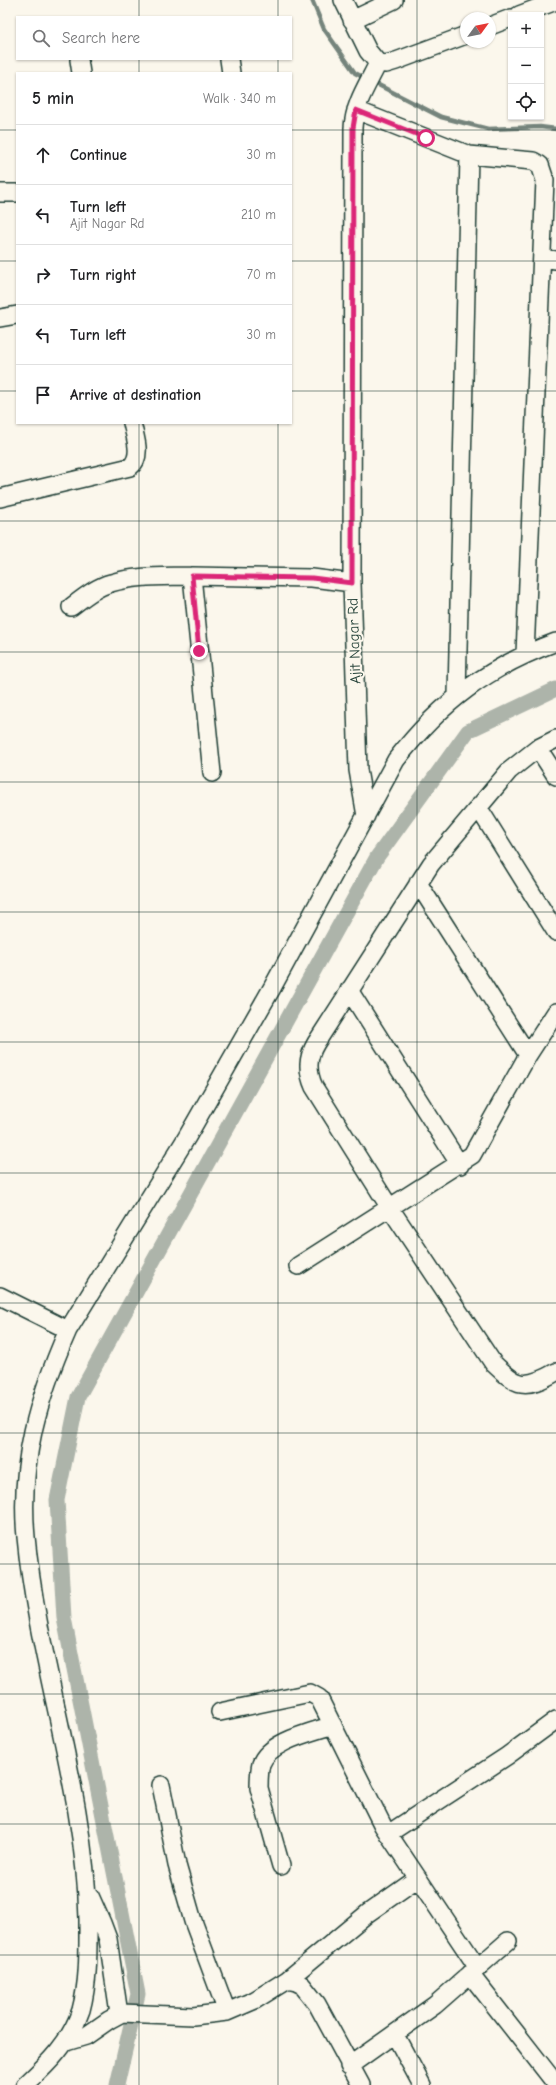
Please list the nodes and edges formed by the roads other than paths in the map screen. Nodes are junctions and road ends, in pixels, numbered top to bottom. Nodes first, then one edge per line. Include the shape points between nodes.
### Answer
1 (343, 0) edge
2 (394, 0) edge
3 (556, 1) edge
4 (527, 12) edge
5 (508, 19) edge
6 (352, 20) junction
7 (496, 24) edge
8 (460, 37) edge
9 (79, 60) edge
10 (229, 60) edge
11 (377, 66) junction
12 (81, 72) edge
13 (231, 72) edge
14 (357, 105) junction
15 (469, 155) junction
16 (16, 192) edge
17 (0, 193) edge
18 (549, 259) edge
19 (16, 314) edge
20 (0, 318) edge
21 (132, 424) edge
22 (0, 498) edge
23 (192, 576) junction
24 (352, 583) junction
25 (71, 607) dead end
26 (556, 642) edge
27 (525, 654) junction
28 (457, 695) junction
29 (556, 739) edge
30 (538, 748) junction
31 (212, 772) dead end
32 (556, 776) edge
33 (478, 807) junction
34 (366, 816) junction
35 (418, 883) junction
36 (556, 932) edge
37 (349, 990) junction
38 (556, 1012) edge
39 (528, 1056) junction
40 (460, 1165) junction
41 (390, 1208) junction
42 (298, 1266) dead end
43 (0, 1296) edge
44 (68, 1330) junction
45 (556, 1372) edge
46 (220, 1712) dead end
47 (556, 1720) edge
48 (333, 1725) junction
49 (161, 1785) dead end
50 (388, 1834) junction
51 (281, 1866) dead end
52 (418, 1878) junction
53 (87, 1891) junction
54 (508, 1941) dead end
55 (474, 1971) junction
56 (287, 1980) junction
57 (227, 2012) junction
58 (122, 2014) junction
59 (395, 2035) junction
60 (66, 2042) junction
61 (349, 2066) junction
62 (556, 2084) edge
63 (25, 2085) edge
64 (361, 2085) edge
65 (422, 2085) edge

1 - 6 street
2 - 6 street
3 - 4 street
5 - 7 street
6 - 11 street
8 - 11 street
9 - 12 street
10 - 13 street
11 - 14 street, Ajit Nagar Rd
14 - 15 street
14 - 24 street, Ajit Nagar Rd via 353,128
15 - 18 street via 533,161 540,165 545,180
15 - 28 street
16 - 17 street
18 - 27 street
19 - 20 street
21 - 22 street via 138,454 130,467
23 - 24 street via 312,578
23 - 25 street via 137,578 110,583 96,589
23 - 31 street
24 - 34 street, Ajit Nagar Rd via 358,770
26 - 27 street
27 - 28 street via 484,676
28 - 34 street via 401,753 382,782
29 - 30 street
30 - 32 street
30 - 33 street via 509,771
33 - 35 street
33 - 36 street
34 - 44 street via 191,1130
35 - 37 street
35 - 39 street
37 - 40 street
37 - 41 street via 311,1051 308,1070 314,1087
38 - 39 street
39 - 40 street via 472,1156
40 - 41 street
41 - 42 street
41 - 45 street via 493,1363 515,1382 524,1385
43 - 44 street
44 - 53 street via 35,1420 27,1461 26,1536 34,1598 69,1767
46 - 48 street via 310,1693 319,1698
47 - 50 street via 507,1756
48 - 50 street
48 - 51 street via 283,1743 266,1756 262,1763 259,1788
49 - 57 street via 177,1865 191,1914
50 - 52 street
52 - 55 street
52 - 56 street via 368,1913
53 - 58 street via 108,1939
53 - 60 street via 86,1988 80,2012
54 - 55 street
55 - 59 street
55 - 62 street
56 - 57 street via 255,2000
56 - 61 street via 302,1985 317,2004
57 - 58 street via 193,2016
58 - 60 street via 86,2036
59 - 61 street
59 - 65 street
60 - 63 street via 52,2060
61 - 64 street

